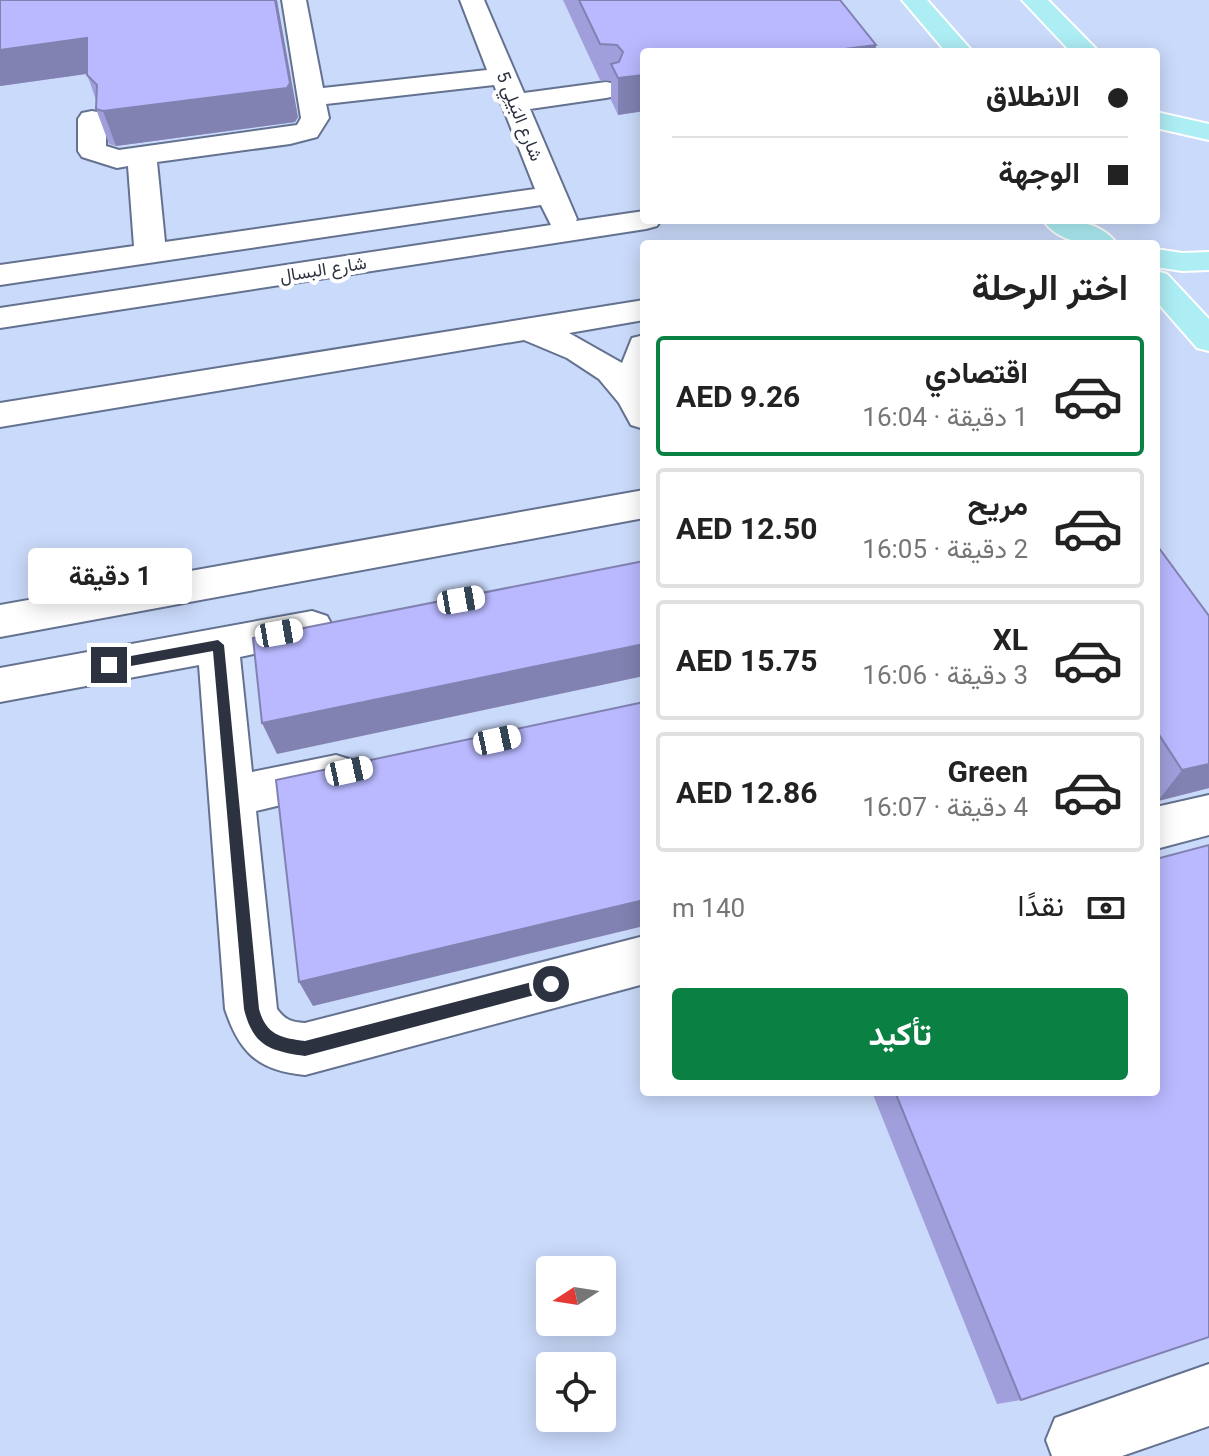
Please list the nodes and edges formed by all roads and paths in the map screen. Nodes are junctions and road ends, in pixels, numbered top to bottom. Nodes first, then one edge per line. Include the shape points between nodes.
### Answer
1 (294, 0) edge
2 (472, 0) edge
3 (914, 0) edge
4 (1034, 0) edge
5 (956, 48) edge
6 (1082, 48) edge
7 (600, 80) edge
8 (508, 87) junction
9 (311, 98) junction
10 (1164, 118) edge
11 (92, 119) dead end
12 (1209, 132) edge
13 (142, 156) junction
14 (552, 195) junction
15 (640, 221) edge
16 (1064, 224) edge
17 (568, 232) junction
18 (1087, 240) edge
19 (150, 253) junction
20 (1160, 259) edge
21 (1209, 261) edge
22 (0, 275) edge
23 (1160, 285) edge
24 (640, 311) edge
25 (0, 318) edge
26 (523, 329) junction
27 (1209, 340) edge
28 (640, 361) edge
29 (640, 406) edge
30 (0, 415) edge
31 (640, 505) edge
32 (58, 611) junction
33 (355, 619) edge
34 (0, 621) edge
35 (218, 645) junction
36 (55, 675) junction
37 (0, 685) edge
38 (369, 767) edge
39 (232, 796) junction
40 (1209, 815) edge
41 (1160, 827) edge
42 (640, 961) edge
43 (1209, 1395) edge
44 (1077, 1440) dead end

1 - 9 street
2 - 8 street, شارع البَيلِي 5
3 - 5 main road
4 - 6 main road
7 - 8 street
8 - 9 street
8 - 14 street, شارع البَيلِي 5
9 - 13 street via 315,122 299,134
10 - 12 main road
11 - 13 street via 90,146 98,156
13 - 19 street
14 - 17 street, شارع البَيلِي 5
14 - 19 street
15 - 17 street, شارع البسال
16 - 18 main road
17 - 25 street, شارع البسال
19 - 22 street
20 - 21 main road
23 - 27 main road
24 - 26 street
26 - 29 street via 584,352
26 - 30 street
28 - 29 street
31 - 32 street
32 - 34 street
32 - 36 street
33 - 35 street
35 - 36 street
35 - 39 street
36 - 37 street
38 - 39 street
39 - 42 street via 251,1009 255,1023 274,1044 305,1049
40 - 41 street
43 - 44 street

